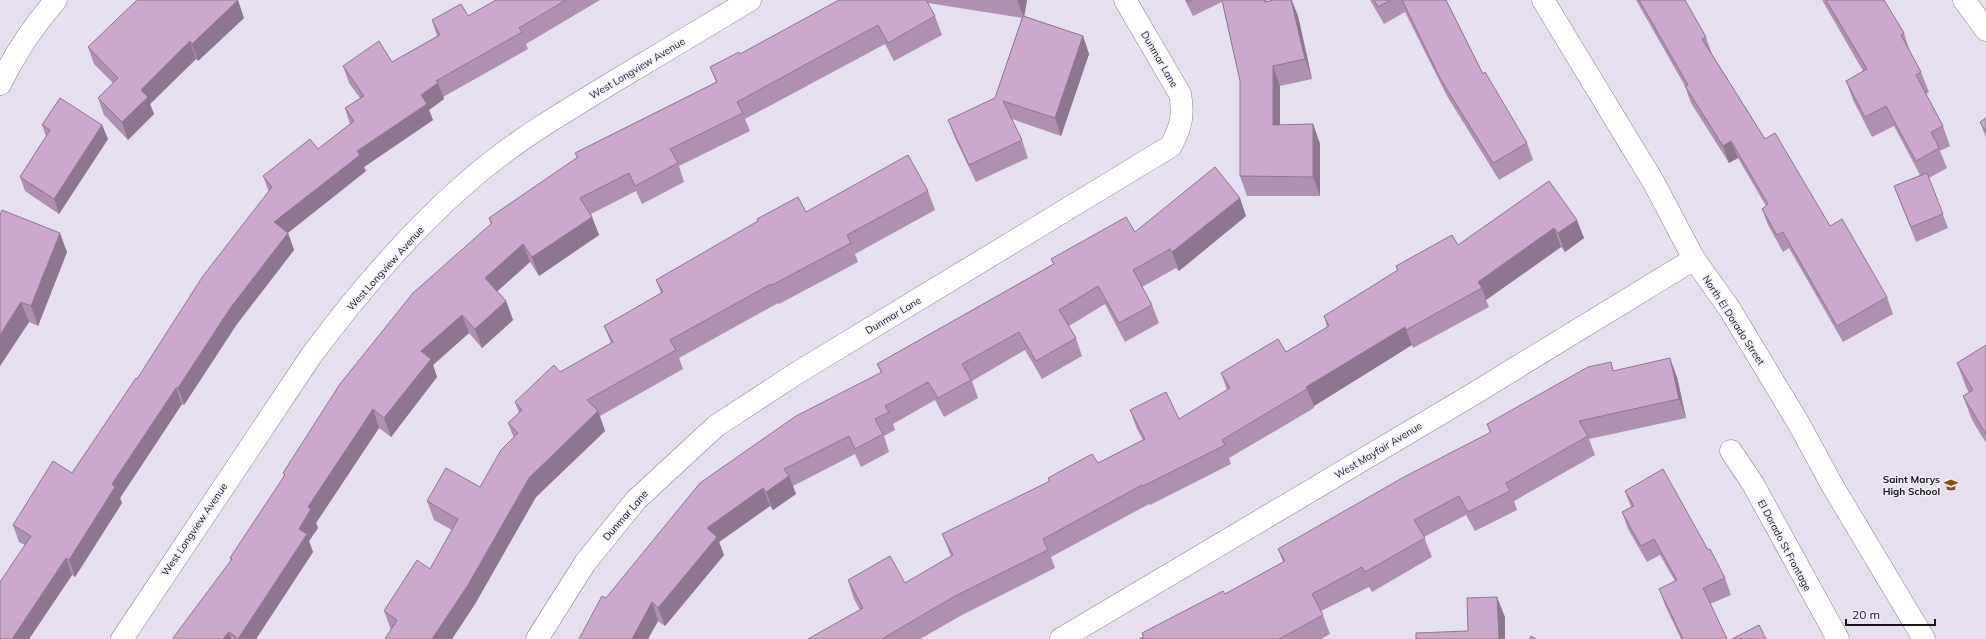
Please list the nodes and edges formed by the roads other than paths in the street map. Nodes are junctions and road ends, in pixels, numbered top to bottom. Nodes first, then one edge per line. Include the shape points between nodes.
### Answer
1 (56, 0) edge
2 (750, 0) edge
3 (1125, 0) edge
4 (1543, 0) edge
5 (1964, 0) edge
6 (1986, 30) edge
7 (0, 84) edge
8 (1694, 259) junction
9 (1731, 451) dead end
10 (122, 639) edge
11 (537, 639) edge
12 (1061, 639) edge
13 (1838, 639) edge
14 (1924, 639) edge

1 - 7 street via 41,16
2 - 10 street, West Longview Avenue via 556,117 494,160 453,195 404,243 328,332 306,362
3 - 11 street, Dunmar Lane via 1180,94 1181,125 1171,146 804,369 716,426 636,500 585,563
4 - 8 street, North El Dorado Street via 1654,183
5 - 6 street
8 - 12 street, West Mayfair Avenue via 1464,400
8 - 14 street, North El Dorado Street via 1729,308
9 - 13 street, El Dorado St Frontage via 1753,484

